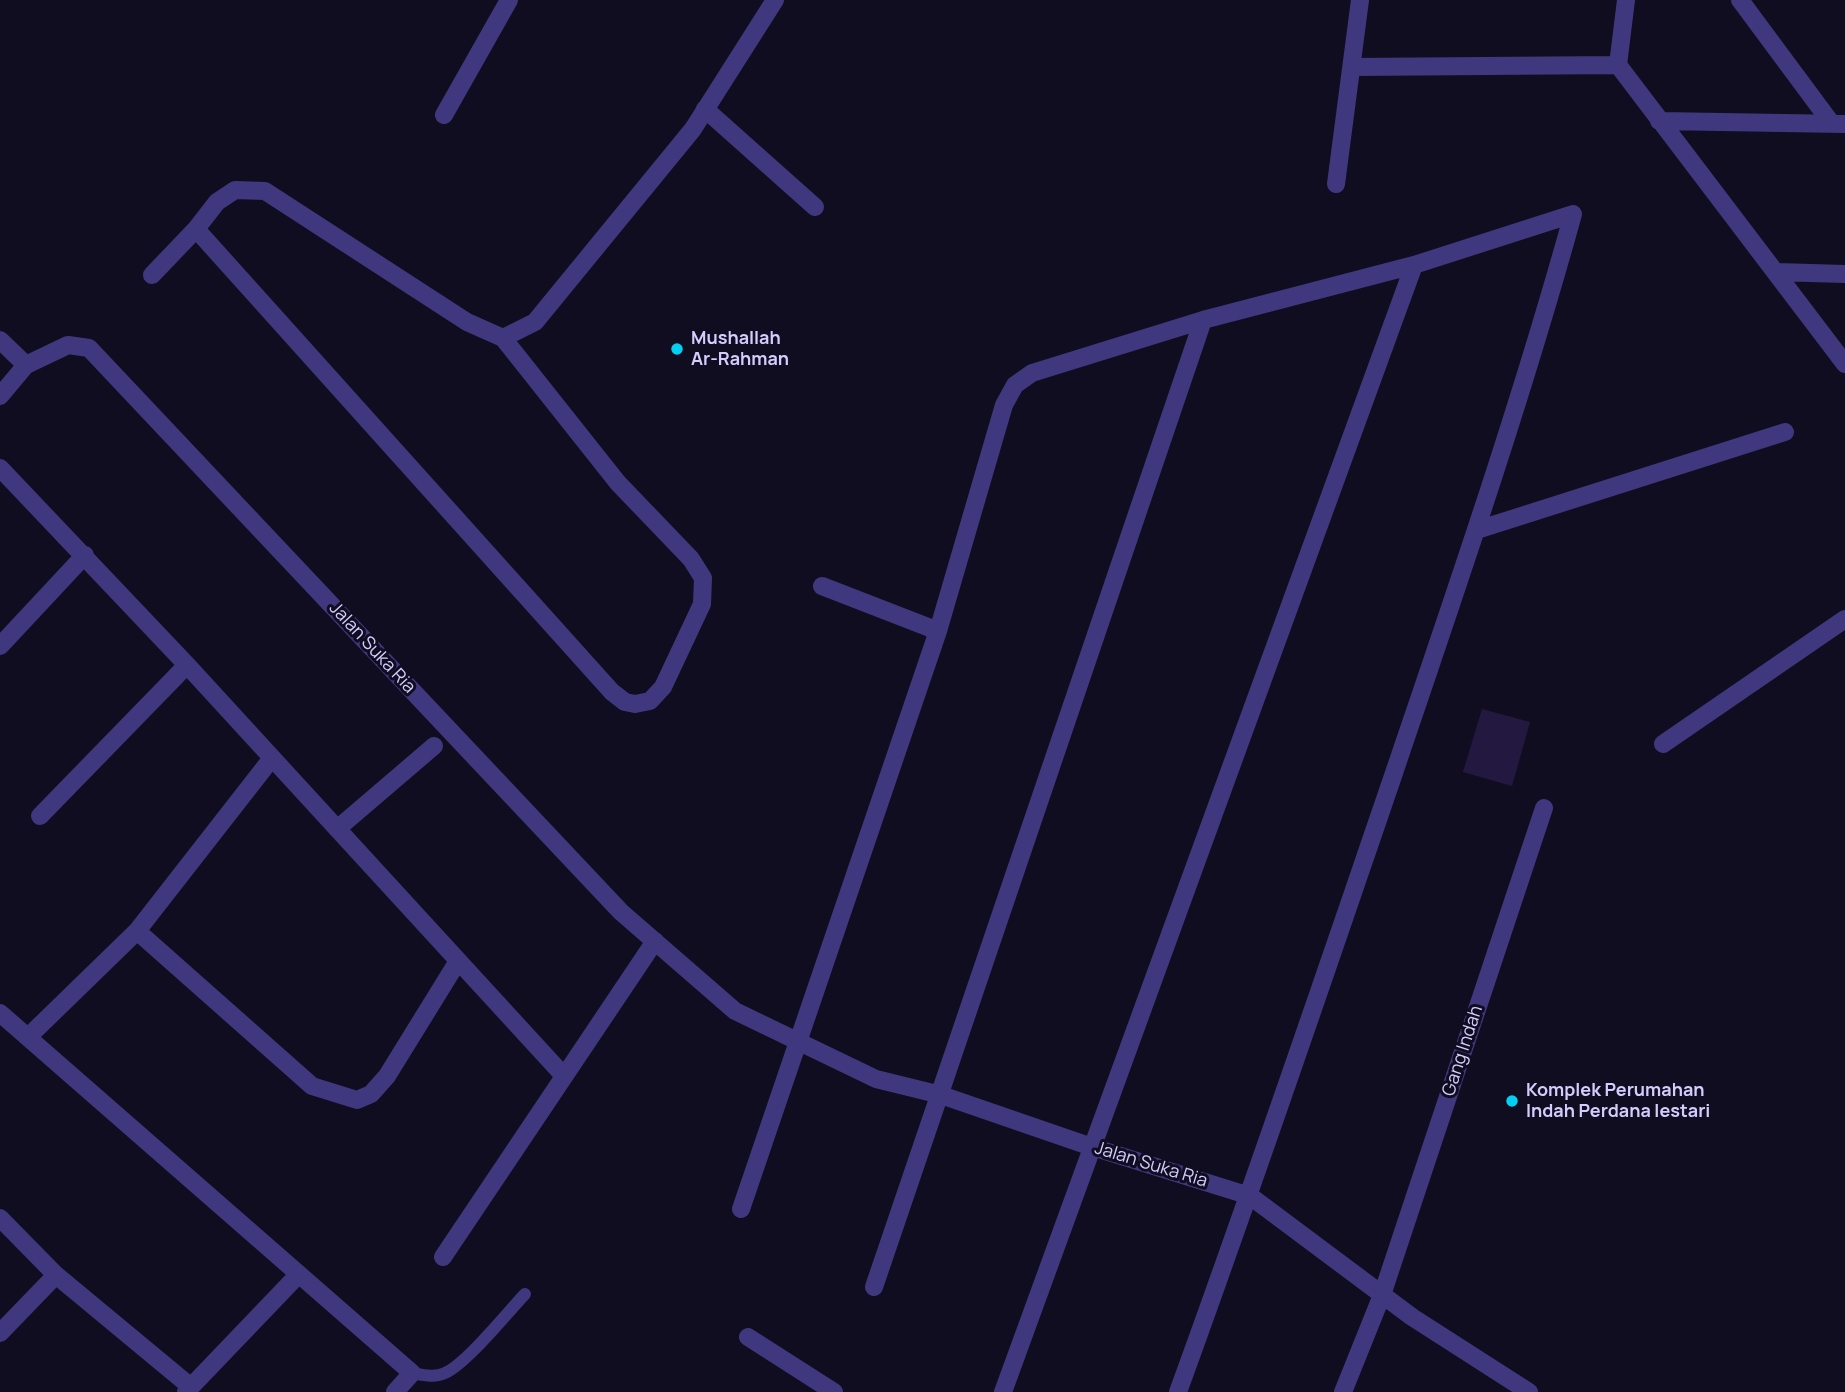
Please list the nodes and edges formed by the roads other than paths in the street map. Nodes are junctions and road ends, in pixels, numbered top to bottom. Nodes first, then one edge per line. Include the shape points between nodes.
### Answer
1 (509, 0) edge
2 (775, 0) edge
3 (1360, 0) edge
4 (1626, 0) edge
5 (1740, 0) edge
6 (1618, 65) junction
7 (1353, 67) junction
8 (705, 109) junction
9 (444, 115) dead end
10 (1659, 121) junction
11 (1839, 124) edge
12 (1336, 184) dead end
13 (815, 207) dead end
14 (196, 229) junction
15 (1414, 265) junction
16 (1776, 272) junction
17 (1845, 274) edge
18 (152, 275) dead end
19 (1203, 320) junction
20 (503, 338) junction
21 (0, 340) edge
22 (1845, 364) edge
23 (26, 365) junction
24 (0, 396) edge
25 (1785, 432) dead end
26 (0, 468) edge
27 (1476, 530) junction
28 (85, 555) junction
29 (822, 586) dead end
30 (1845, 619) edge
31 (938, 631) junction
32 (0, 646) edge
33 (187, 665) junction
34 (1663, 744) dead end
35 (434, 746) dead end
36 (272, 758) junction
37 (1544, 808) dead end
38 (40, 816) dead end
39 (337, 829) junction
40 (137, 931) junction
41 (657, 942) junction
42 (458, 961) junction
43 (0, 1013) edge
44 (28, 1037) junction
45 (798, 1042) junction
46 (564, 1076) junction
47 (941, 1095) junction
48 (1092, 1147) junction
49 (1250, 1196) junction
50 (741, 1209) dead end
51 (0, 1218) edge
52 (443, 1257) dead end
53 (56, 1275) junction
54 (299, 1275) junction
55 (874, 1287) dead end
56 (525, 1294) dead end
57 (1382, 1295) junction
58 (0, 1333) edge
59 (748, 1337) dead end
60 (412, 1373) junction
61 (189, 1389) edge
62 (827, 1390) edge
63 (395, 1392) edge
64 (1003, 1392) edge
65 (1178, 1392) edge
66 (1343, 1392) edge
67 (1529, 1392) edge

1 - 9 street
2 - 8 street
3 - 7 street
4 - 6 street
5 - 11 street
6 - 7 street
6 - 10 street
7 - 12 street
8 - 13 street
8 - 20 street via 535,322
10 - 11 street
10 - 16 street
14 - 18 street
14 - 20 street via 217,202 235,190 265,191 467,322
14 - 20 street via 612,692 625,702 650,701 663,687 702,604 703,578 691,559 618,483
15 - 19 street
15 - 27 street via 1573,214
15 - 48 street
16 - 17 street
16 - 22 street
19 - 31 street via 1032,373 1015,385 1004,405
19 - 47 street
21 - 23 street
23 - 24 street
23 - 41 street, Jalan Suka Ria via 68,345 89,348 621,912
25 - 27 street
26 - 28 street
27 - 49 street
28 - 32 street
28 - 33 street
29 - 31 street
30 - 34 street
31 - 45 street
33 - 36 street
33 - 38 street
35 - 39 street
36 - 39 street
36 - 40 street
37 - 57 street, Gang Indah
39 - 42 street
40 - 42 street via 312,1086 357,1100 371,1094 387,1076
40 - 44 street
41 - 45 street, Jalan Suka Ria via 735,1011
41 - 46 street
42 - 46 street
43 - 44 street
44 - 54 street
45 - 47 street, Jalan Suka Ria via 876,1079
45 - 50 street
46 - 52 street
47 - 48 street, Jalan Suka Ria
47 - 55 street
48 - 49 street, Jalan Suka Ria
48 - 64 street
49 - 57 street, Jalan Suka Ria
49 - 65 street
51 - 53 street
53 - 58 street
53 - 61 street
54 - 60 street
54 - 61 street
56 - 60 lane via 446,1373
57 - 66 street, Gang Indah
57 - 67 street, Jalan Suka Ria
59 - 62 street
60 - 63 street

